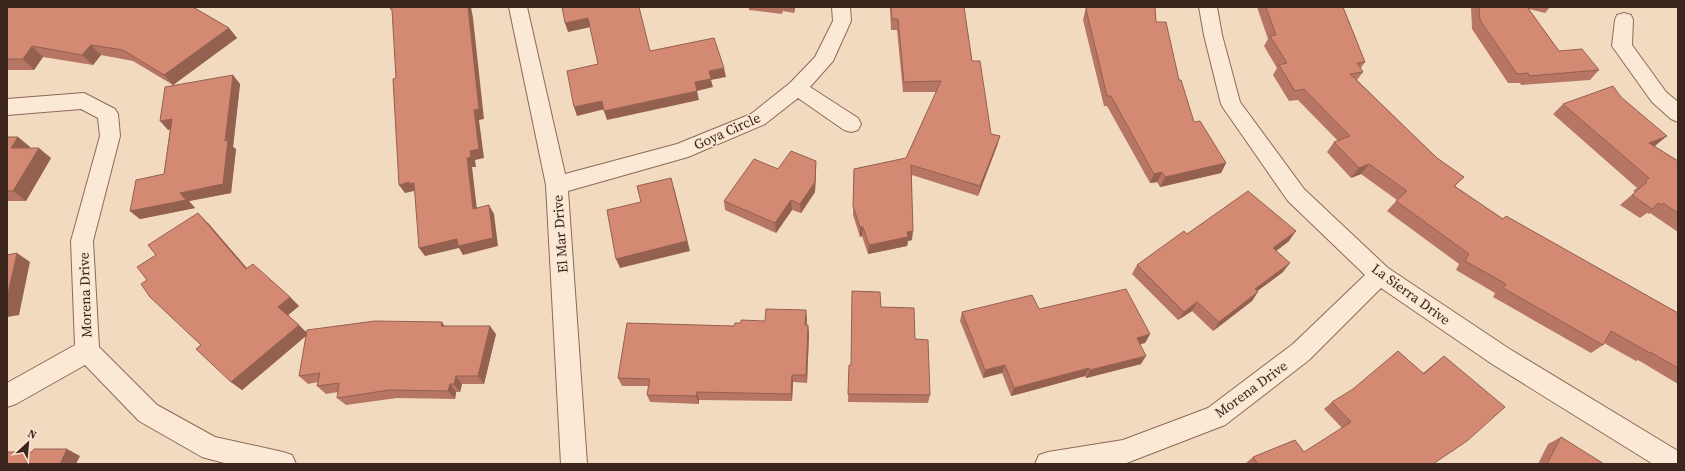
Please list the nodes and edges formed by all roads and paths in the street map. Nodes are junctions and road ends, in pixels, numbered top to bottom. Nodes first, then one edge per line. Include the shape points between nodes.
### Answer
1 (518, 7) edge
2 (842, 7) edge
3 (1208, 7) edge
4 (1624, 20) dead end
5 (797, 88) junction
6 (7, 107) edge
7 (1678, 114) edge
8 (851, 124) dead end
9 (557, 185) junction
10 (1380, 275) junction
11 (87, 351) junction
12 (7, 396) edge
13 (283, 464) edge
14 (574, 464) edge
15 (1048, 464) edge
16 (1676, 464) edge

1 - 9 street, El Mar Drive
2 - 5 street, Goya Circle via 842,21 823,61
3 - 10 street, La Sierra Drive via 1231,104 1296,195
4 - 7 street via 1622,46 1659,97
5 - 8 street
5 - 9 street, Goya Circle via 758,119 681,151
6 - 11 street, Morena Drive via 84,101 108,114 110,136 82,241
9 - 14 street, El Mar Drive
10 - 15 street, Morena Drive via 1301,352 1216,416 1123,452
10 - 16 street, La Sierra Drive via 1500,356
11 - 12 street
11 - 13 street, Morena Drive via 148,413 211,448

